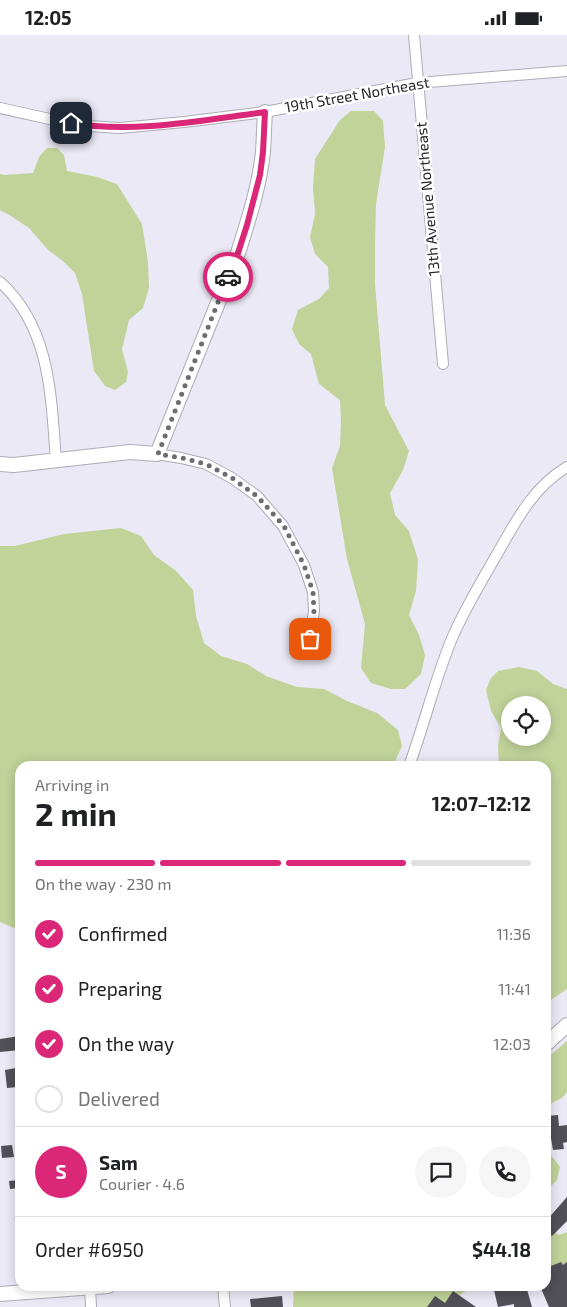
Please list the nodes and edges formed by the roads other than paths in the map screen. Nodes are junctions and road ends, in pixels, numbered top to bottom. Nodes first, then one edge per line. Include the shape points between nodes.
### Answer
1 (414, 35) edge
2 (567, 71) edge
3 (417, 83) junction
4 (0, 108) edge
5 (265, 112) junction
6 (0, 281) edge
7 (444, 364) dead end
8 (158, 454) junction
9 (56, 461) junction
10 (0, 464) edge
11 (567, 467) edge
12 (310, 639) dead end
13 (411, 761) edge
14 (567, 1025) edge
15 (551, 1039) edge
16 (45, 1291) edge
17 (90, 1291) edge
18 (223, 1291) edge
19 (0, 1294) edge
20 (91, 1307) edge
21 (225, 1307) edge

1 - 3 street, 13th Avenue Northeast
2 - 3 street, 19th Street Northeast
3 - 5 street, 19th Street Northeast
3 - 7 street, 13th Avenue Northeast
4 - 5 street, 19th Street Northeast via 89,126 120,128
5 - 8 street via 260,175 247,225
6 - 9 street via 25,313 40,346 50,389
8 - 9 street via 130,452
8 - 12 street via 206,464 232,478 257,496 284,526 304,565 313,592
9 - 10 street
11 - 13 street via 541,486 519,516 464,613 442,663
14 - 15 street
16 - 19 street
17 - 20 street
18 - 21 street

